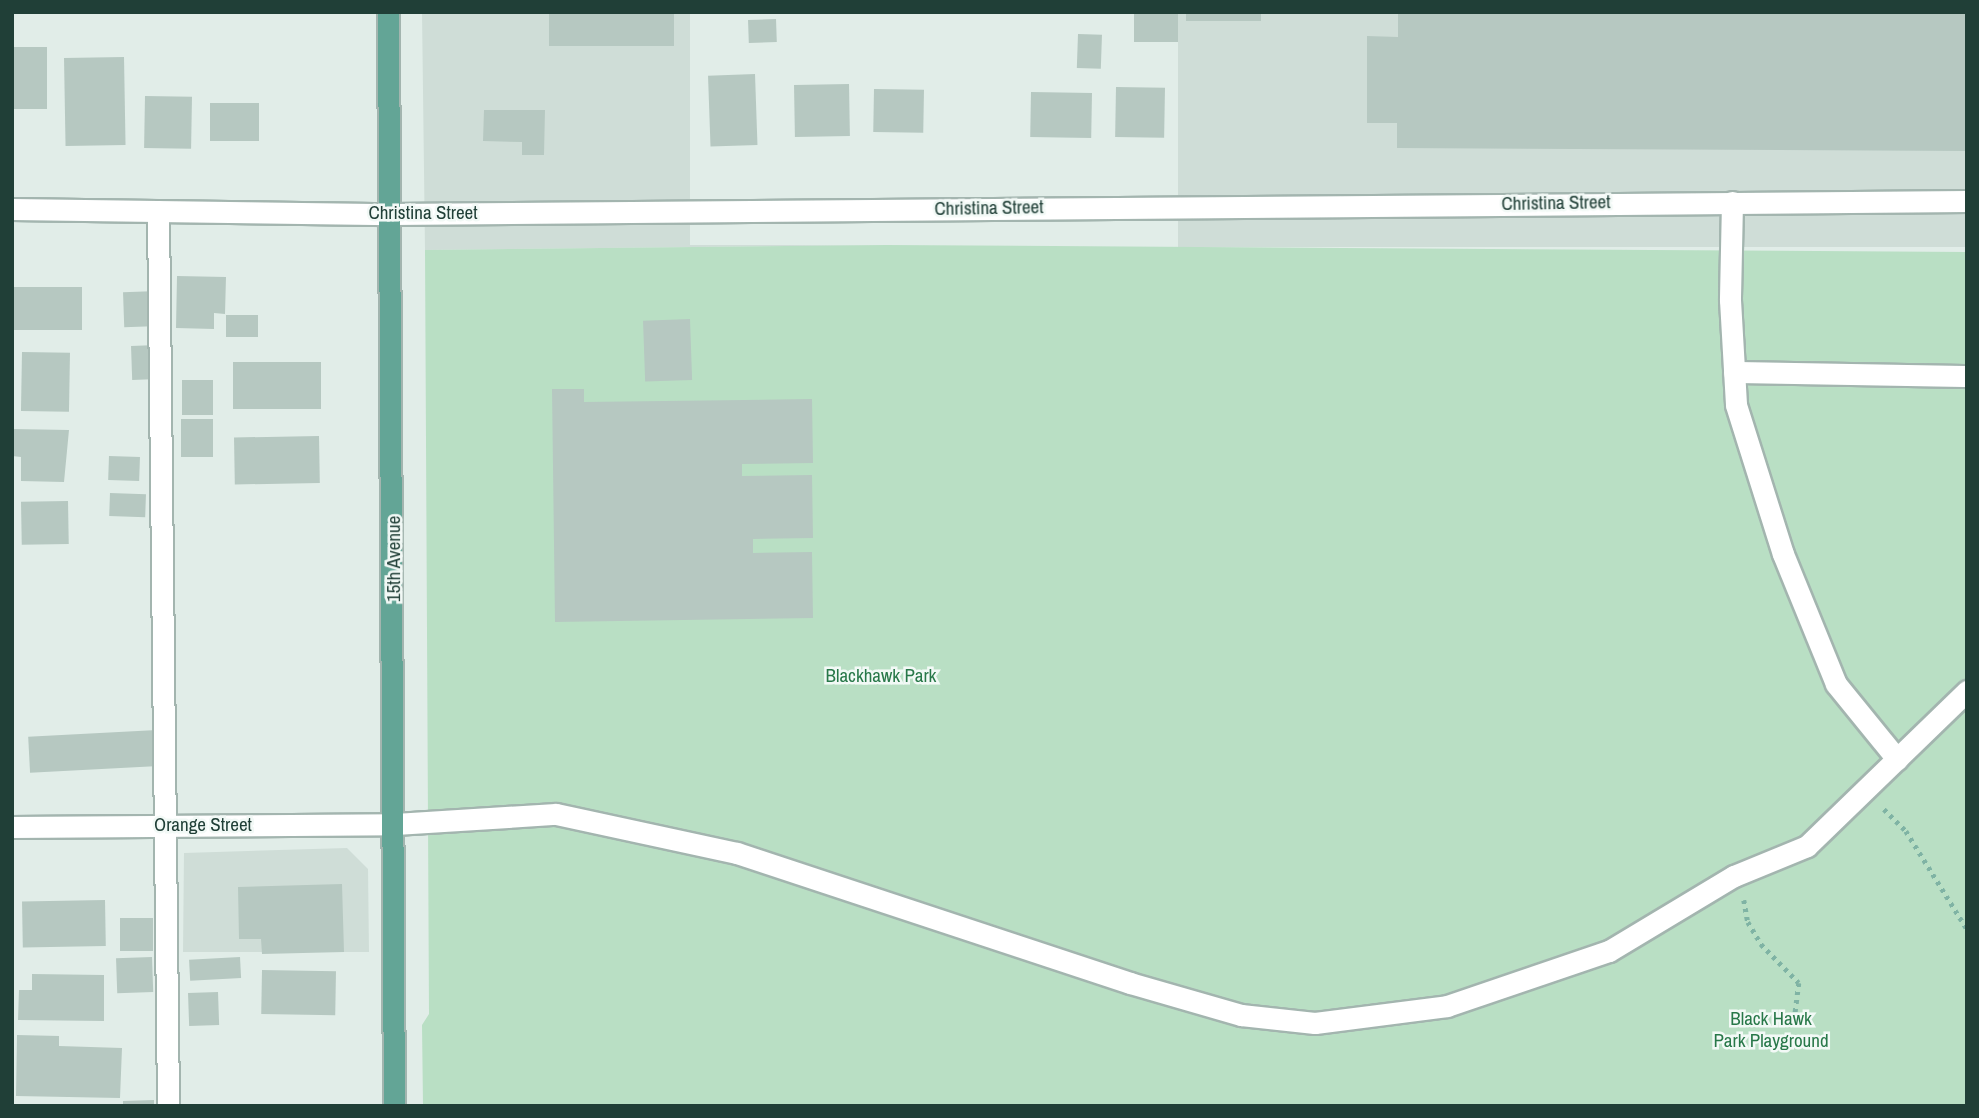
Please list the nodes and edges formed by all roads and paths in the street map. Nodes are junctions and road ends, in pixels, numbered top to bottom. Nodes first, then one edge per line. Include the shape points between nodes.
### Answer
1 (388, 12) edge
2 (1967, 201) edge
3 (1732, 202) junction
4 (12, 209) edge
5 (158, 211) junction
6 (392, 214) junction
7 (1734, 372) junction
8 (1967, 376) edge
9 (1967, 691) edge
10 (1897, 759) junction
11 (1866, 789) junction
12 (395, 824) junction
13 (168, 826) junction
14 (12, 827) edge
15 (1742, 873) junction
16 (1967, 929) edge
17 (1794, 1023) dead end
18 (168, 1106) edge
19 (394, 1106) edge

1 - 6 main road, 15th Avenue
2 - 3 street, Christina Street
3 - 6 street, Christina Street
3 - 7 street
4 - 5 street, Christina Street
5 - 6 street, Christina Street
5 - 13 street
6 - 12 main road, 15th Avenue
7 - 8 street
7 - 10 street via 1736,405 1783,554 1836,684
9 - 10 street, Orange Street
10 - 11 street, Orange Street
11 - 15 street, Orange Street via 1807,846
11 - 16 path via 1906,831
12 - 13 street, Orange Street
12 - 15 street, Orange Street via 556,814 737,853 1130,983 1241,1015 1315,1023 1447,1006 1609,951
12 - 19 main road, 15th Avenue
13 - 14 street, Orange Street
13 - 18 street
15 - 17 path via 1748,922 1761,944 1799,983

